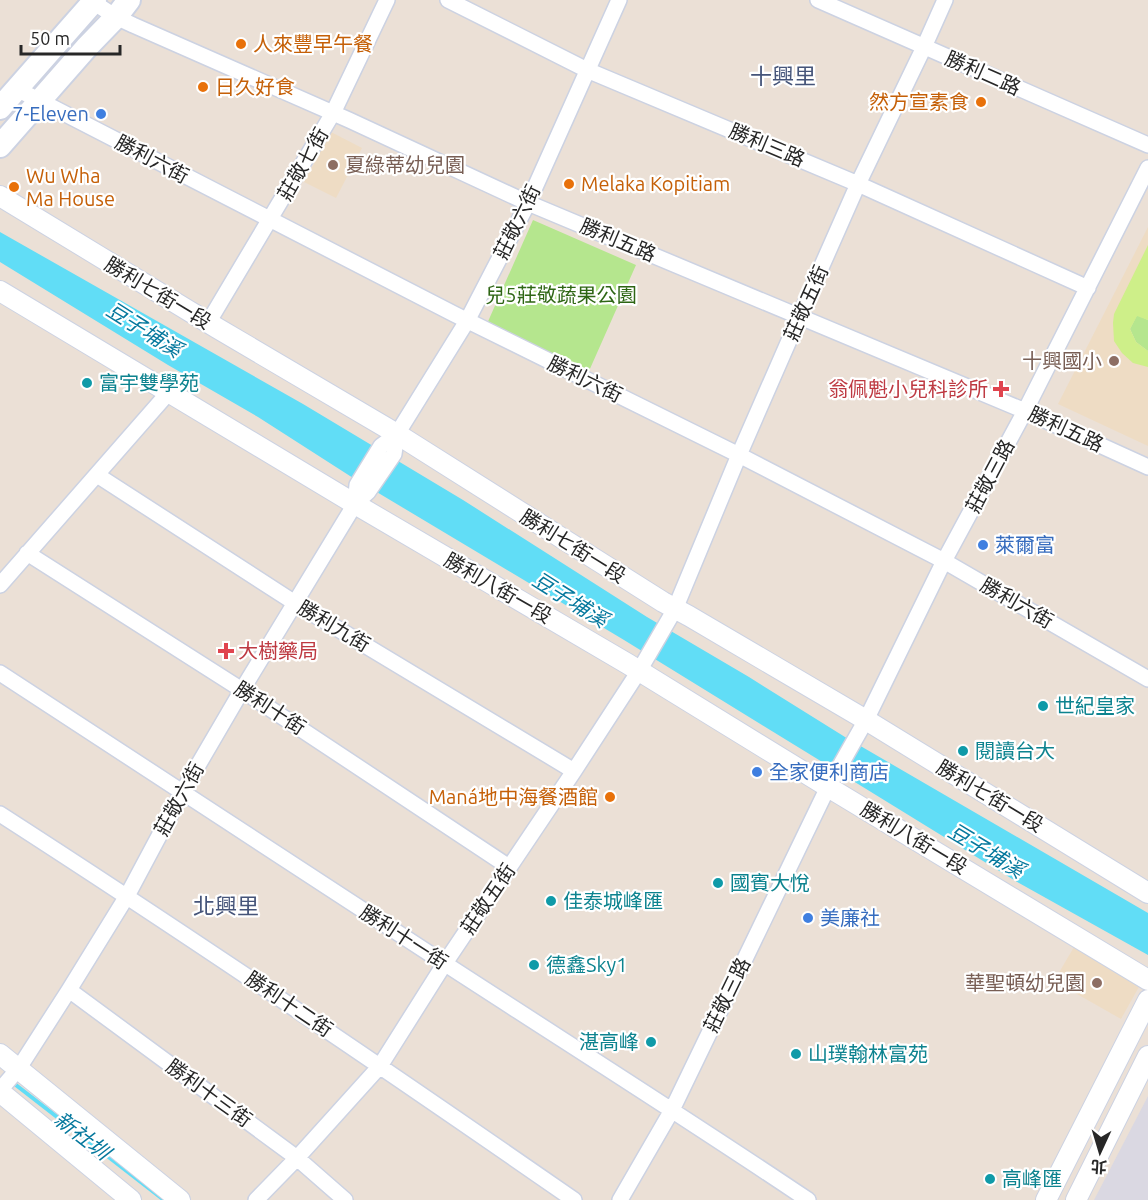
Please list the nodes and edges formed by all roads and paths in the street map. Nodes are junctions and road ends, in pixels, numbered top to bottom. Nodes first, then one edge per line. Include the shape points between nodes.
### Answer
1 (387, 0) edge
2 (448, 0) edge
3 (619, 0) edge
4 (818, 0) edge
5 (945, 0) edge
6 (94, 1) edge
7 (122, 8) edge
8 (924, 47) junction
9 (587, 70) junction
10 (17, 89) junction
11 (40, 101) junction
12 (0, 108) edge
13 (333, 113) junction
14 (1148, 145) edge
15 (0, 146) edge
16 (1148, 168) edge
17 (858, 184) junction
18 (0, 196) edge
19 (528, 203) junction
20 (270, 220) junction
21 (1088, 288) junction
22 (0, 291) edge
23 (800, 315) junction
24 (467, 321) junction
25 (208, 323) junction
26 (169, 392) junction
27 (1025, 411) junction
28 (397, 435) junction
29 (739, 455) junction
30 (1148, 467) edge
31 (97, 476) junction
32 (360, 494) junction
33 (27, 553) junction
34 (944, 561) junction
35 (0, 585) edge
36 (295, 603) junction
37 (675, 609) junction
38 (639, 671) junction
39 (0, 674) edge
40 (1148, 679) edge
41 (242, 690) junction
42 (866, 720) junction
43 (574, 771) junction
44 (828, 787) junction
45 (183, 791) junction
46 (0, 814) edge
47 (509, 867) junction
48 (1148, 893) edge
49 (127, 896) junction
50 (445, 963) junction
51 (1148, 980) edge
52 (69, 990) junction
53 (1148, 1000) edge
54 (0, 1054) edge
55 (1148, 1056) edge
56 (380, 1066) junction
57 (19, 1068) junction
58 (0, 1091) edge
59 (672, 1110) junction
60 (297, 1158) junction
61 (1077, 1199) edge
62 (131, 1200) edge
63 (180, 1200) edge
64 (256, 1200) edge
65 (345, 1200) edge
66 (574, 1200) edge
67 (620, 1200) edge
68 (808, 1200) edge
69 (1046, 1200) edge

1 - 13 street, 莊敬七街
2 - 9 street, 勝利三路
3 - 9 street, 莊敬六街
4 - 8 street, 勝利二路
5 - 8 street, 莊敬五街
6 - 7 street, 勝利五路
6 - 10 main road
7 - 11 main road
7 - 13 street, 勝利五路
8 - 14 street, 勝利二路
8 - 17 street, 莊敬五街
9 - 17 street, 勝利三路
9 - 19 street, 莊敬六街
10 - 11 street, 勝利六街
10 - 12 main road
11 - 15 main road
11 - 20 street, 勝利六街
13 - 19 street, 勝利五路
13 - 20 street, 莊敬七街
16 - 21 street, 莊敬三路
17 - 21 street, 勝利三路
17 - 23 street, 莊敬五街
18 - 25 street, 勝利七街一段
19 - 23 street, 勝利五路
19 - 24 street, 莊敬六街
20 - 24 street, 勝利六街
20 - 25 street, 莊敬七街
21 - 27 street, 莊敬三路
22 - 26 street, 勝利八街一段
23 - 27 street, 勝利五路
23 - 29 street, 莊敬五街
24 - 28 street, 莊敬六街
24 - 29 street, 勝利六街
25 - 28 street, 勝利七街一段
26 - 31 street
26 - 32 street, 勝利八街一段
27 - 30 street, 勝利五路
27 - 34 street, 莊敬三路
28 - 32 street, 莊敬六街
28 - 37 street, 勝利七街一段
29 - 34 street, 勝利六街
29 - 37 street, 莊敬五街
31 - 33 street
31 - 36 street, 勝利九街
32 - 36 street, 莊敬六街
32 - 38 street, 勝利八街一段
33 - 35 street
33 - 41 street, 勝利十街
34 - 40 street, 勝利六街
34 - 42 street, 莊敬三路
36 - 41 street, 莊敬六街
36 - 43 street, 勝利九街
37 - 38 street, 莊敬五街
37 - 42 street, 勝利七街一段
38 - 43 street, 莊敬五街
38 - 44 street, 勝利八街一段
39 - 45 street, 勝利十一街
41 - 45 street, 莊敬六街
41 - 47 street, 勝利十街
42 - 44 street, 莊敬三路
42 - 48 street, 勝利七街一段
43 - 47 street, 莊敬五街
44 - 51 street, 勝利八街一段
44 - 59 street, 莊敬三路
45 - 49 street, 莊敬六街
45 - 50 street, 勝利十一街
46 - 49 street, 勝利十二街
47 - 50 street, 莊敬五街
49 - 52 street, 莊敬六街
49 - 56 street, 勝利十二街
50 - 56 street, 莊敬五街
50 - 59 street, 勝利十一街
52 - 57 street, 莊敬六街
52 - 60 street, 勝利十三街
53 - 69 street
54 - 57 street
55 - 61 street
56 - 60 street, 莊敬五街
56 - 66 street, 勝利十二街
57 - 58 street, 莊敬六街
57 - 63 street
58 - 62 street
59 - 67 street, 莊敬三路
59 - 68 street, 勝利十一街
60 - 64 street, 莊敬五街
60 - 65 street, 勝利十三街

